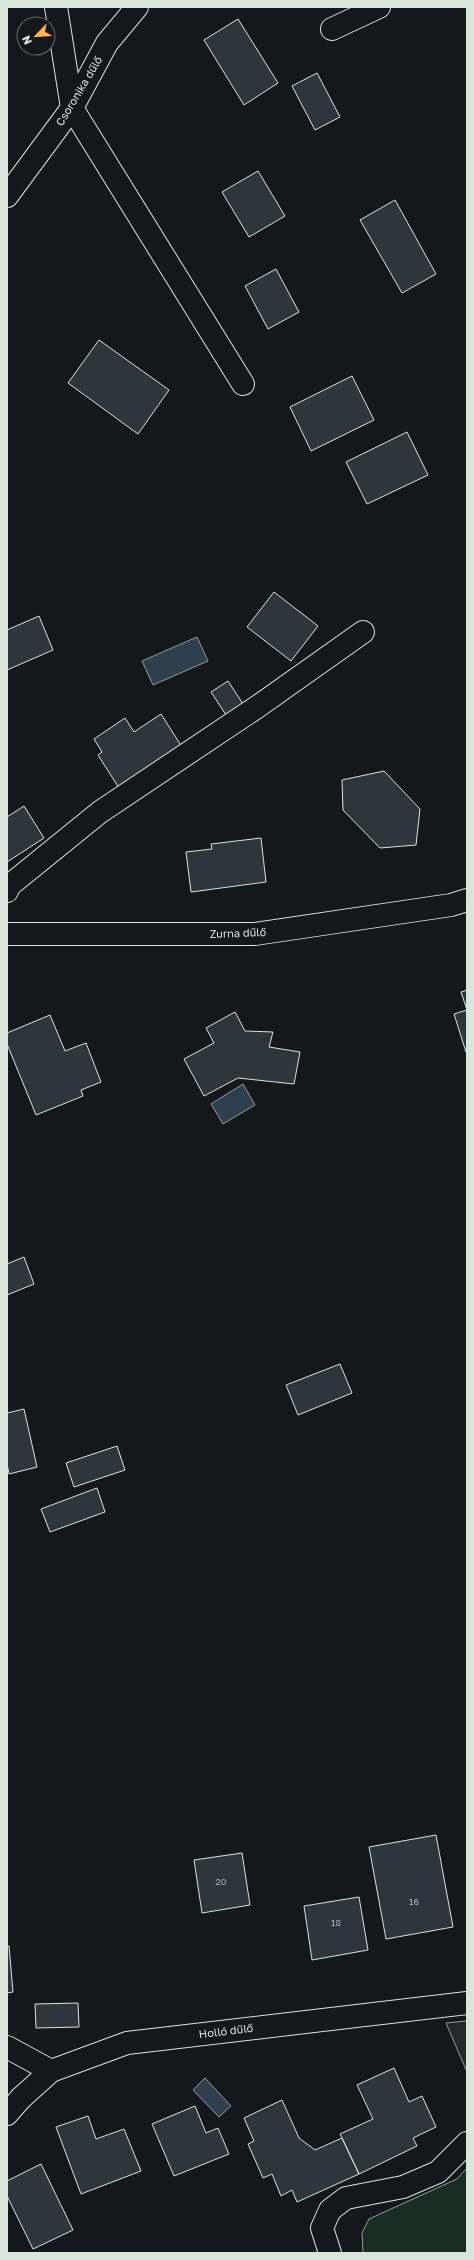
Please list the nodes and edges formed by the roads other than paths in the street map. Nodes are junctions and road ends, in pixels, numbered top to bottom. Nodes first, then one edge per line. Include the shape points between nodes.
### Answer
1 (56, 7) edge
2 (137, 7) edge
3 (379, 7) edge
4 (332, 29) dead end
5 (72, 108) junction
6 (7, 196) edge
7 (243, 384) dead end
8 (363, 632) dead end
9 (7, 891) edge
10 (467, 900) edge
11 (7, 934) edge
12 (467, 2003) edge
13 (7, 2047) edge
14 (51, 2071) junction
15 (7, 2114) edge
16 (467, 2142) edge
17 (330, 2253) edge

1 - 5 street
2 - 5 street, Csoronika dűlő via 107,43
3 - 4 street
5 - 6 street, Csoronika dűlő
5 - 7 street
8 - 9 street via 257,707 100,812 10,885
10 - 11 street, Zurna dűlő via 452,905 255,934
12 - 14 street, Holló dűlő via 127,2043
13 - 14 street
14 - 15 street, Holló dűlő
16 - 17 street via 438,2172 403,2187 346,2198 330,2210 322,2228

